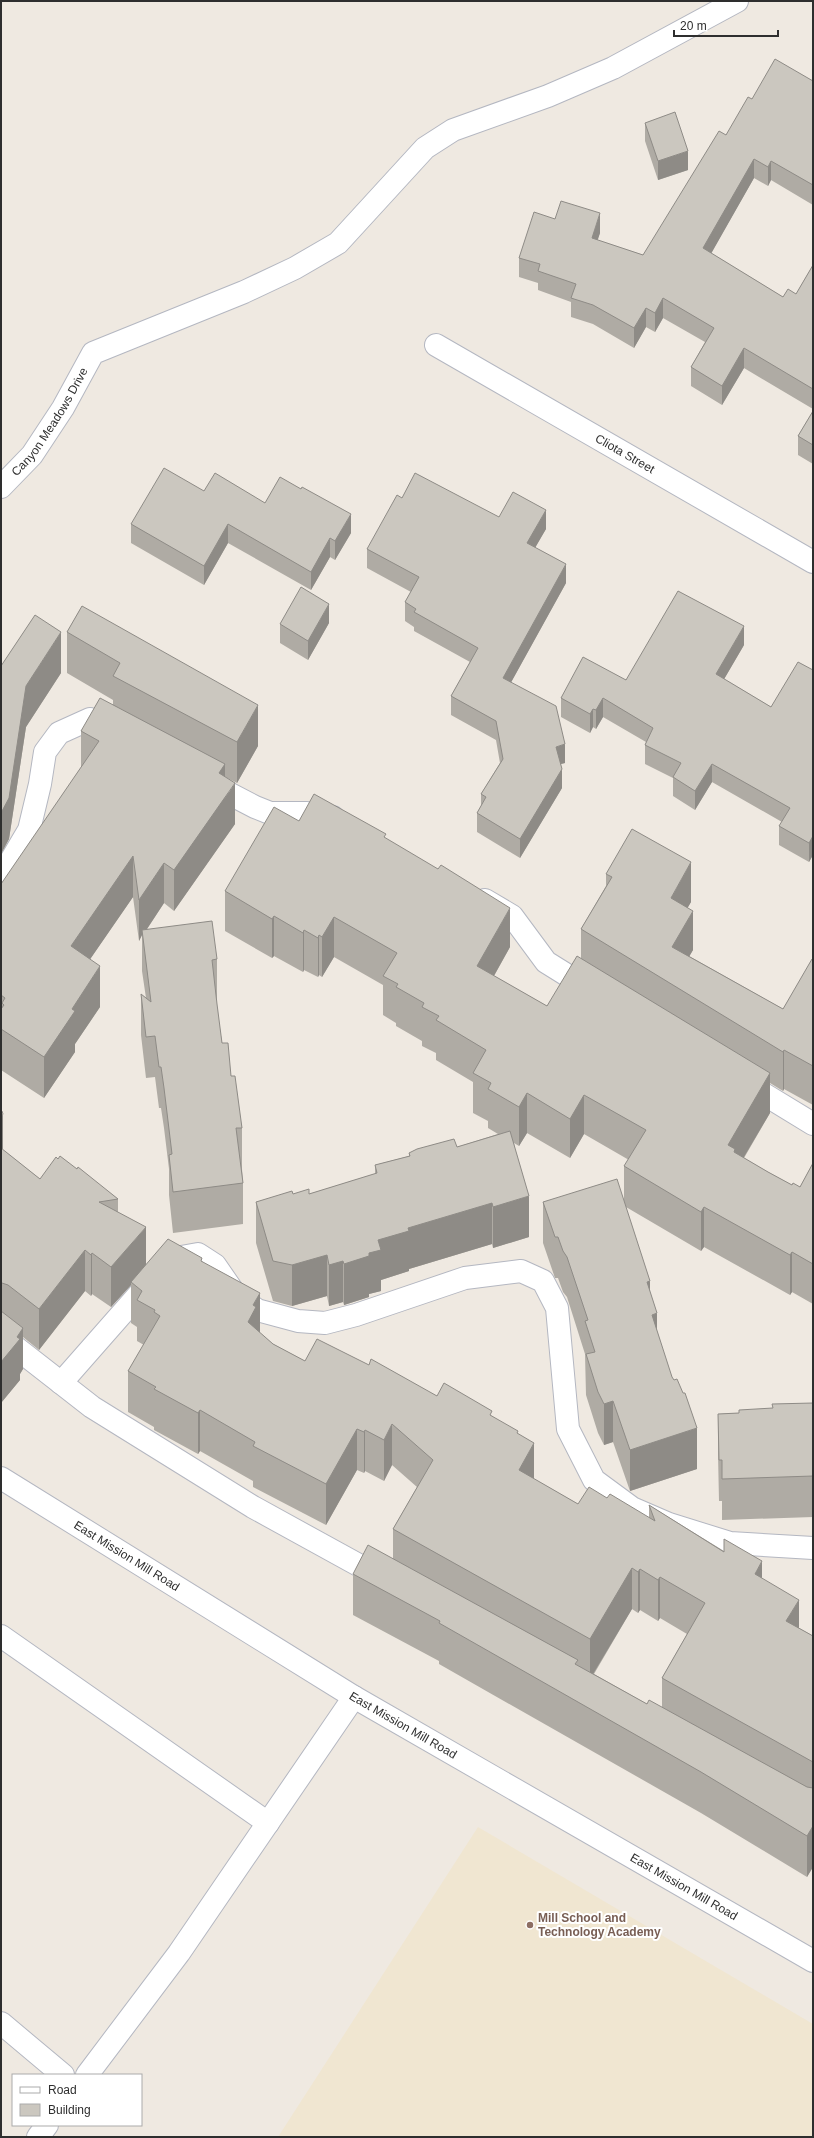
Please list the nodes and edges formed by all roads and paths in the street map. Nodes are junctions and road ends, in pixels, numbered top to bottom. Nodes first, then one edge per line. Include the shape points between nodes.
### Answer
1 (737, 1) edge
2 (436, 345) dead end
3 (1, 487) edge
4 (813, 562) edge
5 (131, 741) edge
6 (193, 774) edge
7 (354, 823) edge
8 (1, 876) edge
9 (466, 889) edge
10 (606, 999) edge
11 (726, 1071) edge
12 (813, 1124) edge
13 (1, 1336) edge
14 (61, 1383) junction
15 (1, 1478) edge
16 (813, 1548) edge
17 (405, 1591) edge
18 (1, 1636) edge
19 (354, 1697) junction
20 (268, 1823) junction
21 (813, 1961) edge
22 (1, 2023) edge
23 (62, 2074) edge
24 (88, 2074) edge
25 (46, 2126) edge
26 (38, 2137) edge

1 - 3 street, Canyon Meadows Drive via 613,68 548,96 453,130 425,148 338,243 295,268 244,292 93,353 63,408 32,455
2 - 4 street, Cliota Street
5 - 8 street via 90,719 59,733 45,752 29,830
6 - 7 street via 270,813 307,813
9 - 10 street via 512,916 546,962
11 - 12 street
13 - 14 street
14 - 16 street via 170,1259 198,1254 215,1265 235,1294 257,1310 298,1321 325,1323 465,1278 522,1270 542,1281 557,1308 568,1429 594,1480 632,1508 669,1524 730,1543
14 - 17 street via 92,1407 253,1506
15 - 19 street, East Mission Mill Road
18 - 20 street
19 - 20 street
19 - 21 street, East Mission Mill Road
20 - 24 street via 179,1953
22 - 23 street
25 - 26 street

